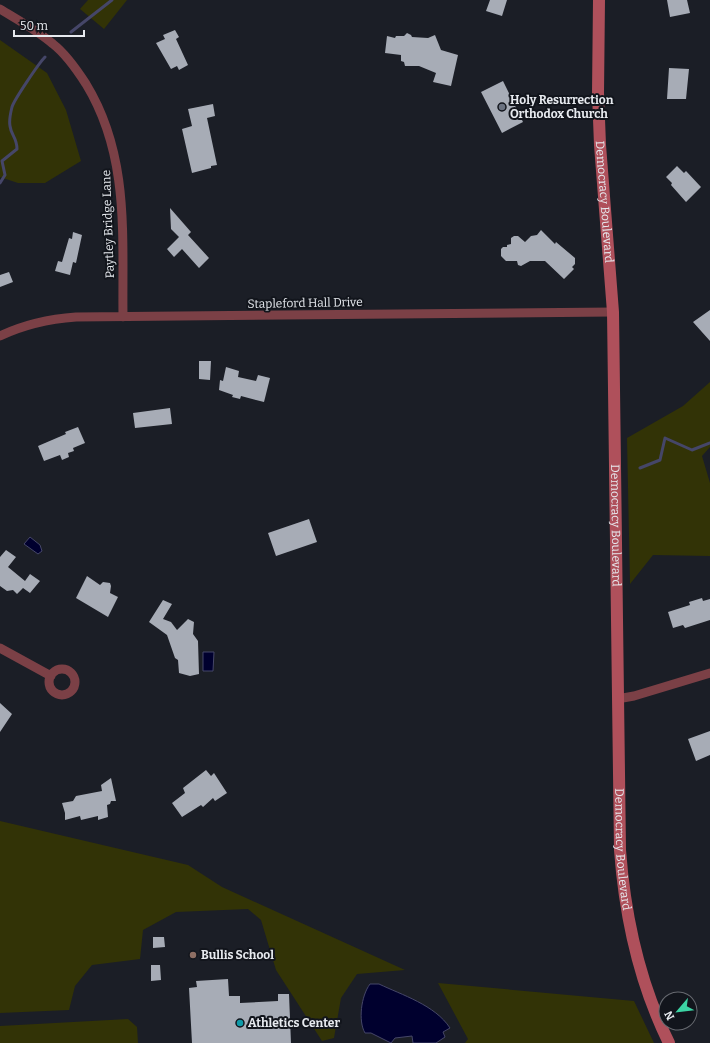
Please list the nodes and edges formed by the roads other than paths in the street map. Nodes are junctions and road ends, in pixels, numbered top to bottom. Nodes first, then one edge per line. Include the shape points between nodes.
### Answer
1 (599, 0) edge
2 (0, 9) edge
3 (613, 312) junction
4 (123, 317) junction
5 (0, 336) edge
6 (0, 648) edge
7 (710, 673) edge
8 (51, 676) dead end
9 (617, 699) junction
10 (669, 1043) edge

1 - 3 main road, Democracy Boulevard via 600,145
2 - 4 street, Paytley Bridge Lane via 54,44 95,98 105,122 118,164
3 - 4 street, Stapleford Hall Drive
3 - 9 main road, Democracy Boulevard
4 - 5 street, Stapleford Hall Drive via 45,320 19,327
6 - 8 street
7 - 9 street
9 - 10 main road, Democracy Boulevard via 620,850 625,904 640,970

